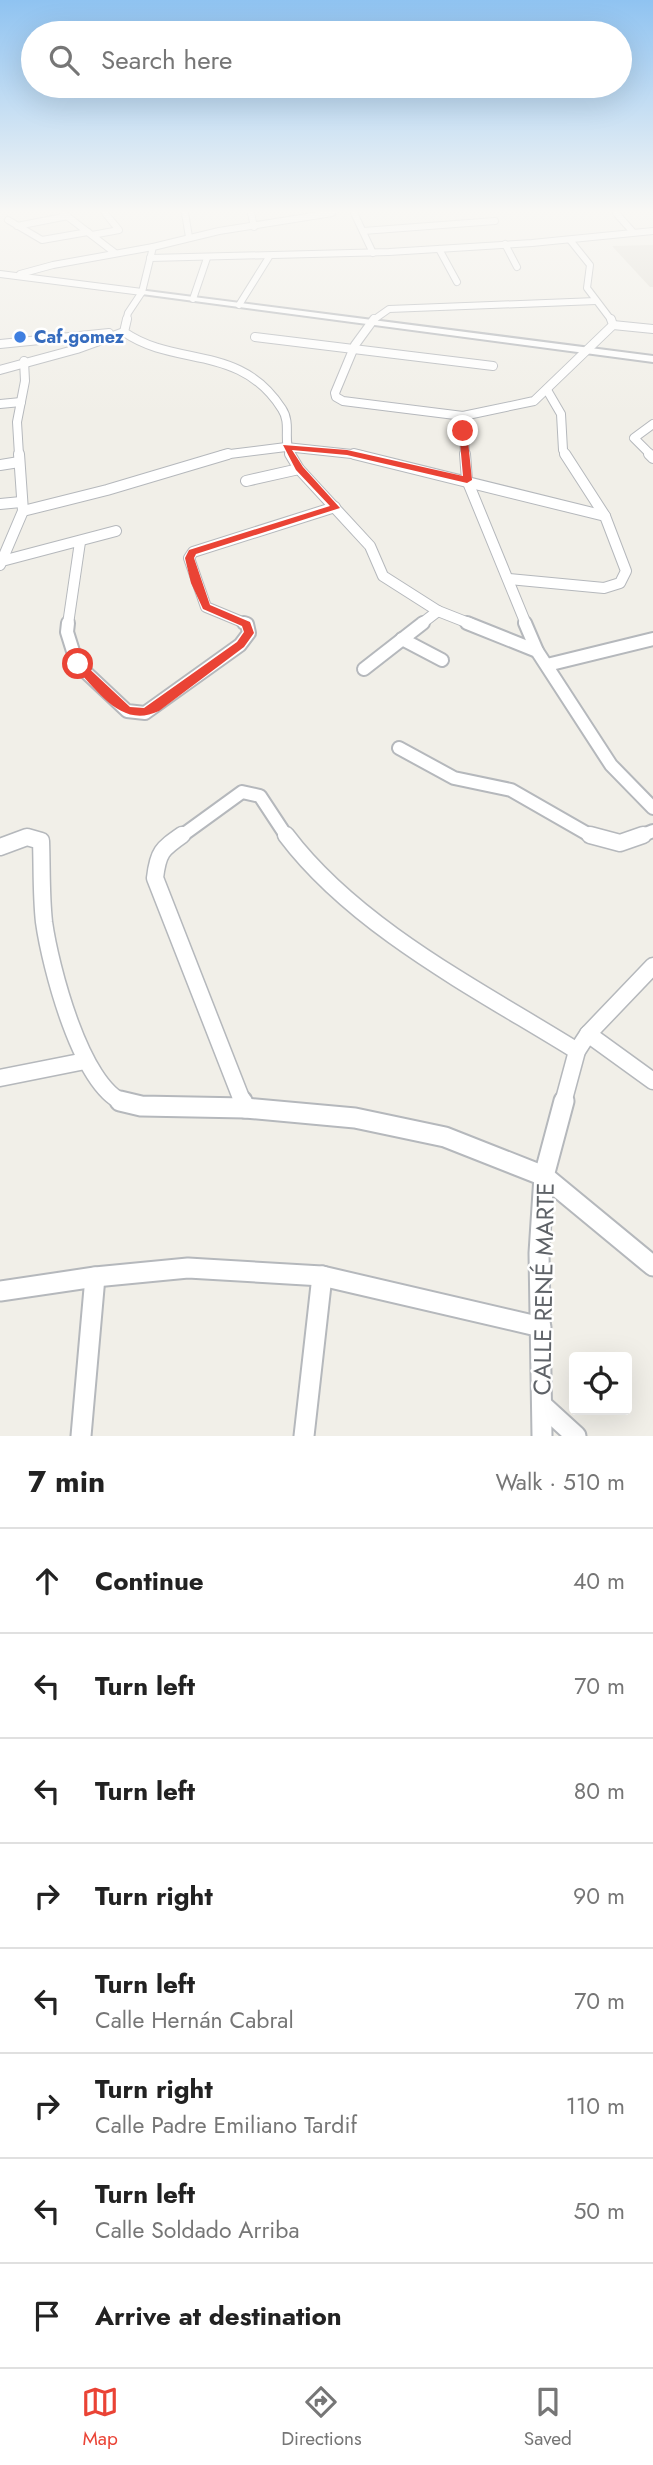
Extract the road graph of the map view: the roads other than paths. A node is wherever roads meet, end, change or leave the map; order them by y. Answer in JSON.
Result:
{"nodes":[{"id":1,"x":45,"y":280,"type":"edge"},
{"id":2,"x":145,"y":280,"type":"edge"},
{"id":3,"x":199,"y":280,"type":"edge"},
{"id":4,"x":255,"y":280,"type":"edge"},
{"id":5,"x":588,"y":280,"type":"edge"},
{"id":6,"x":142,"y":292,"type":"junction"},
{"id":7,"x":193,"y":299,"type":"junction"},
{"id":8,"x":596,"y":301,"type":"junction"},
{"id":9,"x":239,"y":305,"type":"junction"},
{"id":10,"x":371,"y":321,"type":"junction"},
{"id":11,"x":613,"y":325,"type":"junction"},
{"id":12,"x":653,"y":329,"type":"edge"},
{"id":13,"x":124,"y":332,"type":"junction"},
{"id":14,"x":255,"y":337,"type":"dead end"},
{"id":15,"x":0,"y":344,"type":"edge"},
{"id":16,"x":353,"y":348,"type":"junction"},
{"id":17,"x":586,"y":350,"type":"junction"},
{"id":18,"x":653,"y":359,"type":"edge"},
{"id":19,"x":24,"y":362,"type":"junction"},
{"id":20,"x":493,"y":366,"type":"dead end"},
{"id":21,"x":0,"y":370,"type":"edge"},
{"id":22,"x":547,"y":390,"type":"junction"},
{"id":23,"x":21,"y":402,"type":"junction"},
{"id":24,"x":0,"y":404,"type":"edge"},
{"id":25,"x":463,"y":415,"type":"junction"},
{"id":26,"x":653,"y":424,"type":"edge"},
{"id":27,"x":286,"y":447,"type":"junction"},
{"id":28,"x":653,"y":458,"type":"edge"},
{"id":29,"x":19,"y":462,"type":"junction"},
{"id":30,"x":0,"y":465,"type":"edge"},
{"id":31,"x":299,"y":469,"type":"junction"},
{"id":32,"x":467,"y":480,"type":"junction"},
{"id":33,"x":246,"y":481,"type":"dead end"},
{"id":34,"x":0,"y":504,"type":"edge"},
{"id":35,"x":22,"y":507,"type":"junction"},
{"id":36,"x":335,"y":508,"type":"junction"},
{"id":37,"x":605,"y":516,"type":"junction"},
{"id":38,"x":116,"y":531,"type":"dead end"},
{"id":39,"x":80,"y":542,"type":"junction"},
{"id":40,"x":1,"y":563,"type":"edge"},
{"id":41,"x":509,"y":579,"type":"junction"},
{"id":42,"x":438,"y":611,"type":"junction"},
{"id":43,"x":402,"y":639,"type":"junction"},
{"id":44,"x":653,"y":639,"type":"edge"},
{"id":45,"x":537,"y":651,"type":"junction"},
{"id":46,"x":442,"y":660,"type":"dead end"},
{"id":47,"x":547,"y":665,"type":"junction"},
{"id":48,"x":365,"y":668,"type":"dead end"},
{"id":49,"x":399,"y":748,"type":"dead end"},
{"id":50,"x":247,"y":791,"type":"joint"},
{"id":51,"x":653,"y":808,"type":"edge"},
{"id":52,"x":653,"y":831,"type":"edge"},
{"id":53,"x":0,"y":847,"type":"edge"},
{"id":54,"x":653,"y":966,"type":"edge"},
{"id":55,"x":588,"y":1034,"type":"junction"},
{"id":56,"x":577,"y":1051,"type":"junction"},
{"id":57,"x":85,"y":1061,"type":"junction"},
{"id":58,"x":0,"y":1078,"type":"edge"},
{"id":59,"x":653,"y":1081,"type":"edge"},
{"id":60,"x":245,"y":1108,"type":"junction"},
{"id":61,"x":544,"y":1176,"type":"junction"},
{"id":62,"x":653,"y":1266,"type":"edge"},
{"id":63,"x":322,"y":1276,"type":"junction"},
{"id":64,"x":95,"y":1277,"type":"junction"},
{"id":65,"x":0,"y":1291,"type":"edge"},
{"id":66,"x":541,"y":1327,"type":"junction"},
{"id":67,"x":542,"y":1405,"type":"junction"},
{"id":68,"x":81,"y":1436,"type":"edge"},
{"id":69,"x":304,"y":1436,"type":"edge"},
{"id":70,"x":542,"y":1436,"type":"edge"},
{"id":71,"x":576,"y":1436,"type":"edge"}],
"edges":[{"from":1,"to":6,"type":"street"},
{"from":2,"to":6,"type":"street"},
{"from":3,"to":7,"type":"street"},
{"from":4,"to":9,"type":"street"},
{"from":5,"to":8,"type":"street"},
{"from":6,"to":7,"type":"street"},
{"from":6,"to":13,"type":"street"},
{"from":7,"to":9,"type":"street"},
{"from":8,"to":10,"type":"street"},
{"from":8,"to":11,"type":"street"},
{"from":9,"to":10,"type":"street"},
{"from":10,"to":16,"type":"street"},
{"from":10,"to":17,"type":"street"},
{"from":11,"to":12,"type":"street"},
{"from":11,"to":17,"type":"street"},
{"from":13,"to":15,"type":"street"},
{"from":13,"to":19,"type":"street"},
{"from":13,"to":27,"type":"street"},
{"from":14,"to":16,"type":"street"},
{"from":16,"to":20,"type":"street"},
{"from":16,"to":25,"type":"street"},
{"from":17,"to":18,"type":"street"},
{"from":17,"to":22,"type":"street"},
{"from":19,"to":21,"type":"street"},
{"from":19,"to":23,"type":"street"},
{"from":22,"to":25,"type":"street"},
{"from":22,"to":37,"type":"street"},
{"from":23,"to":24,"type":"street"},
{"from":23,"to":29,"type":"street"},
{"from":25,"to":32,"type":"street"},
{"from":26,"to":28,"type":"street"},
{"from":27,"to":31,"type":"street"},
{"from":27,"to":32,"type":"street"},
{"from":27,"to":35,"type":"street"},
{"from":29,"to":30,"type":"street"},
{"from":29,"to":35,"type":"street"},
{"from":31,"to":33,"type":"street"},
{"from":31,"to":36,"type":"street"},
{"from":32,"to":37,"type":"street"},
{"from":32,"to":41,"type":"street"},
{"from":34,"to":35,"type":"street"},
{"from":35,"to":40,"type":"street"},
{"from":36,"to":39,"type":"street"},
{"from":36,"to":42,"type":"street"},
{"from":37,"to":41,"type":"street"},
{"from":38,"to":39,"type":"street"},
{"from":39,"to":40,"type":"street"},
{"from":41,"to":45,"type":"street"},
{"from":42,"to":43,"type":"street"},
{"from":42,"to":45,"type":"street"},
{"from":43,"to":46,"type":"street"},
{"from":43,"to":48,"type":"street"},
{"from":44,"to":47,"type":"street"},
{"from":45,"to":47,"type":"street"},
{"from":47,"to":51,"type":"street"},
{"from":49,"to":52,"type":"street"},
{"from":50,"to":56,"type":"street"},
{"from":50,"to":60,"type":"street"},
{"from":53,"to":57,"type":"street"},
{"from":54,"to":55,"type":"street","name":"CALLE RENÉ MARTE"},
{"from":55,"to":56,"type":"street","name":"CALLE RENÉ MARTE"},
{"from":55,"to":59,"type":"street"},
{"from":56,"to":61,"type":"street","name":"CALLE RENÉ MARTE"},
{"from":57,"to":58,"type":"street"},
{"from":57,"to":60,"type":"street"},
{"from":60,"to":61,"type":"street"},
{"from":61,"to":62,"type":"street"},
{"from":61,"to":66,"type":"street","name":"CALLE RENÉ MARTE"},
{"from":63,"to":64,"type":"street"},
{"from":63,"to":66,"type":"street"},
{"from":63,"to":69,"type":"street"},
{"from":64,"to":65,"type":"street"},
{"from":64,"to":68,"type":"street"},
{"from":66,"to":67,"type":"street","name":"CALLE RENÉ MARTE"},
{"from":67,"to":70,"type":"street","name":"CALLE RENÉ MARTE"},
{"from":67,"to":71,"type":"street"}]}
